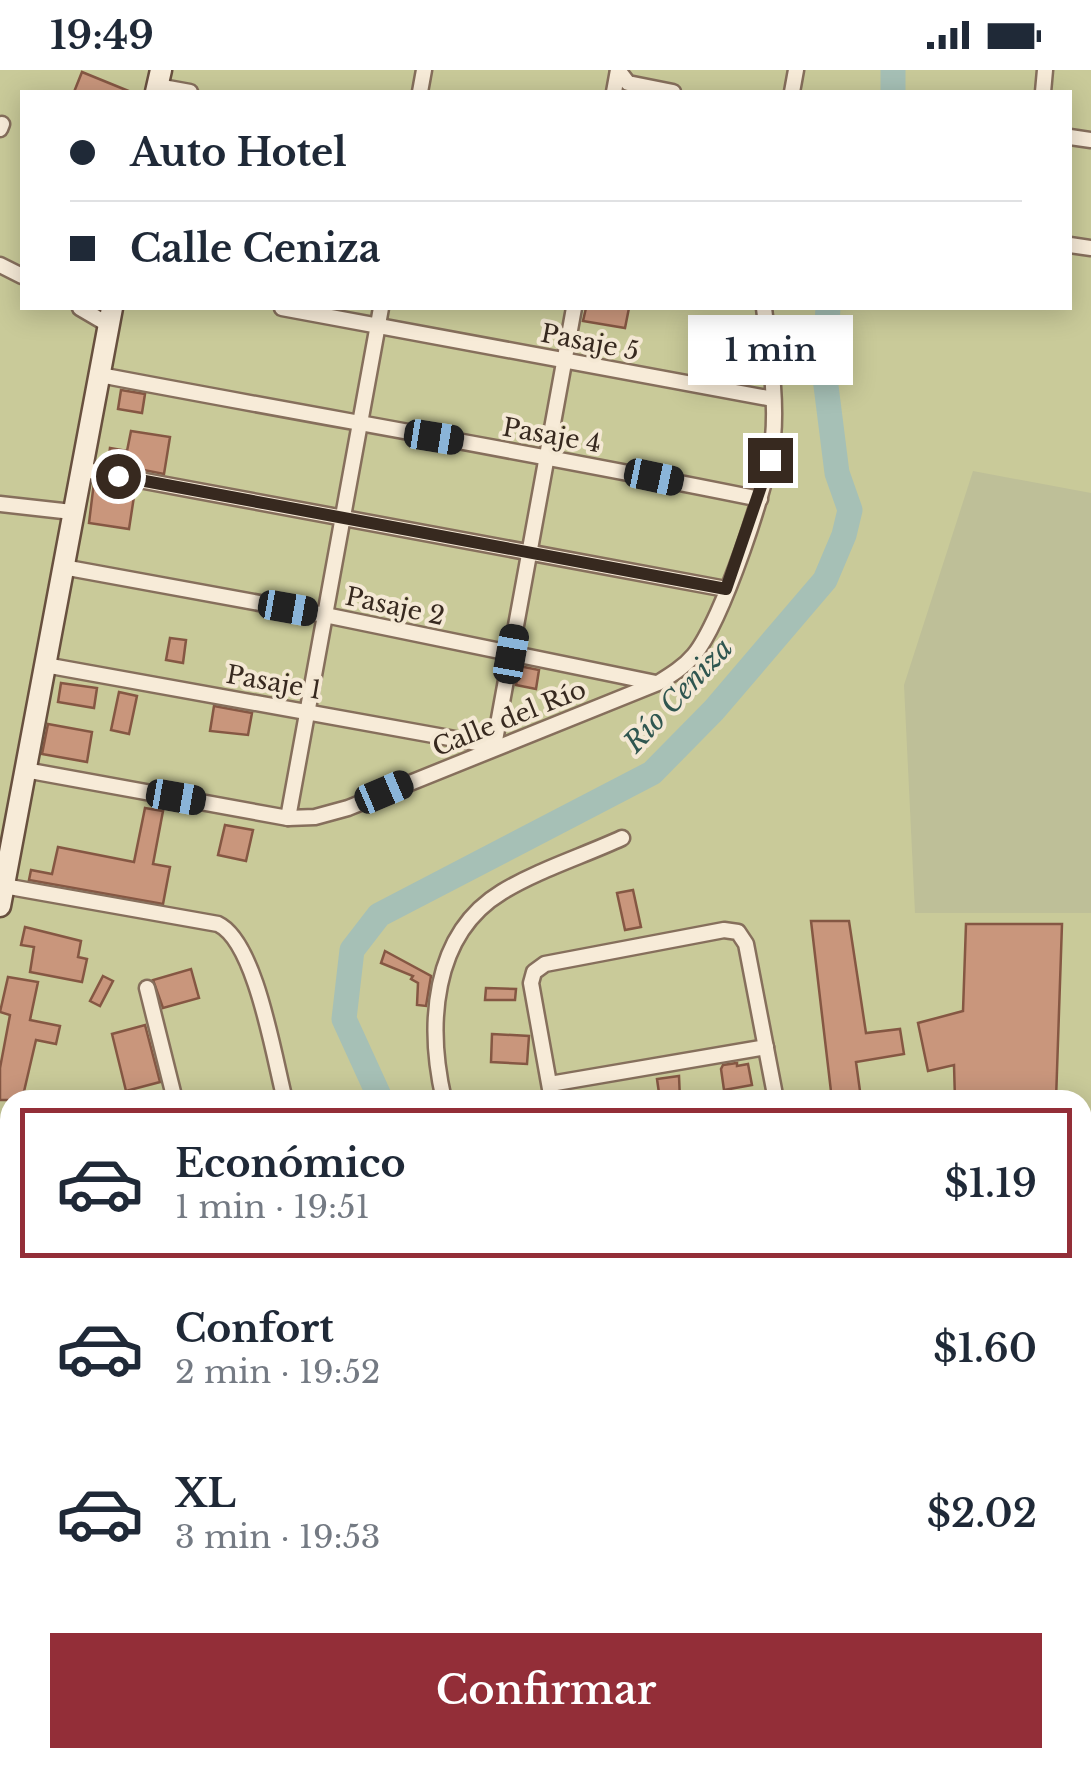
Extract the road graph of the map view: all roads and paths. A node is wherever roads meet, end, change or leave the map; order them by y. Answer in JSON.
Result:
{"nodes":[{"id":1,"x":618,"y":70,"type":"edge"},
{"id":2,"x":158,"y":83,"type":"edge"},
{"id":3,"x":183,"y":90,"type":"edge"},
{"id":4,"x":663,"y":90,"type":"edge"},
{"id":5,"x":293,"y":310,"type":"edge"},
{"id":6,"x":380,"y":310,"type":"edge"},
{"id":7,"x":574,"y":310,"type":"edge"},
{"id":8,"x":764,"y":310,"type":"edge"},
{"id":9,"x":110,"y":316,"type":"edge"},
{"id":10,"x":377,"y":326,"type":"junction"},
{"id":11,"x":565,"y":360,"type":"junction"},
{"id":12,"x":100,"y":375,"type":"junction"},
{"id":13,"x":773,"y":400,"type":"junction"},
{"id":14,"x":359,"y":425,"type":"junction"},
{"id":15,"x":547,"y":456,"type":"junction"},
{"id":16,"x":80,"y":469,"type":"junction"},
{"id":17,"x":760,"y":499,"type":"junction"},
{"id":18,"x":0,"y":504,"type":"edge"},
{"id":19,"x":72,"y":512,"type":"junction"},
{"id":20,"x":342,"y":518,"type":"junction"},
{"id":21,"x":530,"y":551,"type":"junction"},
{"id":22,"x":63,"y":567,"type":"junction"},
{"id":23,"x":726,"y":589,"type":"junction"},
{"id":24,"x":325,"y":614,"type":"junction"},
{"id":25,"x":511,"y":654,"type":"junction"},
{"id":26,"x":45,"y":665,"type":"junction"},
{"id":27,"x":658,"y":683,"type":"junction"},
{"id":28,"x":308,"y":711,"type":"junction"},
{"id":29,"x":494,"y":746,"type":"junction"},
{"id":30,"x":25,"y":770,"type":"junction"},
{"id":31,"x":288,"y":818,"type":"junction"},
{"id":32,"x":622,"y":838,"type":"dead end"},
{"id":33,"x":2,"y":883,"type":"edge"},
{"id":34,"x":148,"y":988,"type":"dead end"},
{"id":35,"x":766,"y":1047,"type":"junction"},
{"id":36,"x":550,"y":1084,"type":"junction"},
{"id":37,"x":173,"y":1090,"type":"edge"},
{"id":38,"x":282,"y":1090,"type":"edge"},
{"id":39,"x":443,"y":1090,"type":"edge"},
{"id":40,"x":551,"y":1090,"type":"edge"},
{"id":41,"x":774,"y":1090,"type":"edge"}],
"edges":[{"from":1,"to":4,"type":"street"},
{"from":2,"to":3,"type":"street"},
{"from":5,"to":10,"type":"street","name":"Pasaje 5"},
{"from":6,"to":10,"type":"street"},
{"from":7,"to":11,"type":"street"},
{"from":8,"to":13,"type":"street","name":"Calle del Río"},
{"from":9,"to":12,"type":"main road"},
{"from":10,"to":11,"type":"street","name":"Pasaje 5"},
{"from":10,"to":14,"type":"street"},
{"from":11,"to":13,"type":"street","name":"Pasaje 5"},
{"from":11,"to":15,"type":"street"},
{"from":12,"to":14,"type":"street","name":"Pasaje 4"},
{"from":12,"to":16,"type":"main road"},
{"from":13,"to":17,"type":"street","name":"Calle del Río"},
{"from":14,"to":15,"type":"street","name":"Pasaje 4"},
{"from":14,"to":20,"type":"street"},
{"from":15,"to":17,"type":"street","name":"Pasaje 4"},
{"from":15,"to":21,"type":"street"},
{"from":16,"to":19,"type":"main road"},
{"from":16,"to":20,"type":"street"},
{"from":17,"to":23,"type":"street","name":"Calle del Río"},
{"from":18,"to":19,"type":"street"},
{"from":19,"to":22,"type":"main road"},
{"from":20,"to":21,"type":"street"},
{"from":20,"to":24,"type":"street"},
{"from":21,"to":23,"type":"street"},
{"from":21,"to":25,"type":"street"},
{"from":22,"to":24,"type":"street","name":"Pasaje 2"},
{"from":22,"to":26,"type":"main road"},
{"from":23,"to":27,"type":"street","name":"Calle del Río"},
{"from":24,"to":25,"type":"street","name":"Pasaje 2"},
{"from":24,"to":28,"type":"street"},
{"from":25,"to":27,"type":"street","name":"Pasaje 2"},
{"from":25,"to":29,"type":"street"},
{"from":26,"to":28,"type":"street","name":"Pasaje 1"},
{"from":26,"to":30,"type":"main road"},
{"from":27,"to":29,"type":"street","name":"Calle del Río"},
{"from":28,"to":29,"type":"street","name":"Pasaje 1"},
{"from":28,"to":31,"type":"street"},
{"from":29,"to":31,"type":"street","name":"Calle del Río"},
{"from":30,"to":31,"type":"street","name":"Calle del Río"},
{"from":30,"to":33,"type":"main road"},
{"from":32,"to":39,"type":"street"},
{"from":33,"to":38,"type":"street"},
{"from":34,"to":37,"type":"street"},
{"from":35,"to":36,"type":"street"},
{"from":35,"to":36,"type":"street"},
{"from":35,"to":41,"type":"street"},
{"from":36,"to":40,"type":"street"}]}
